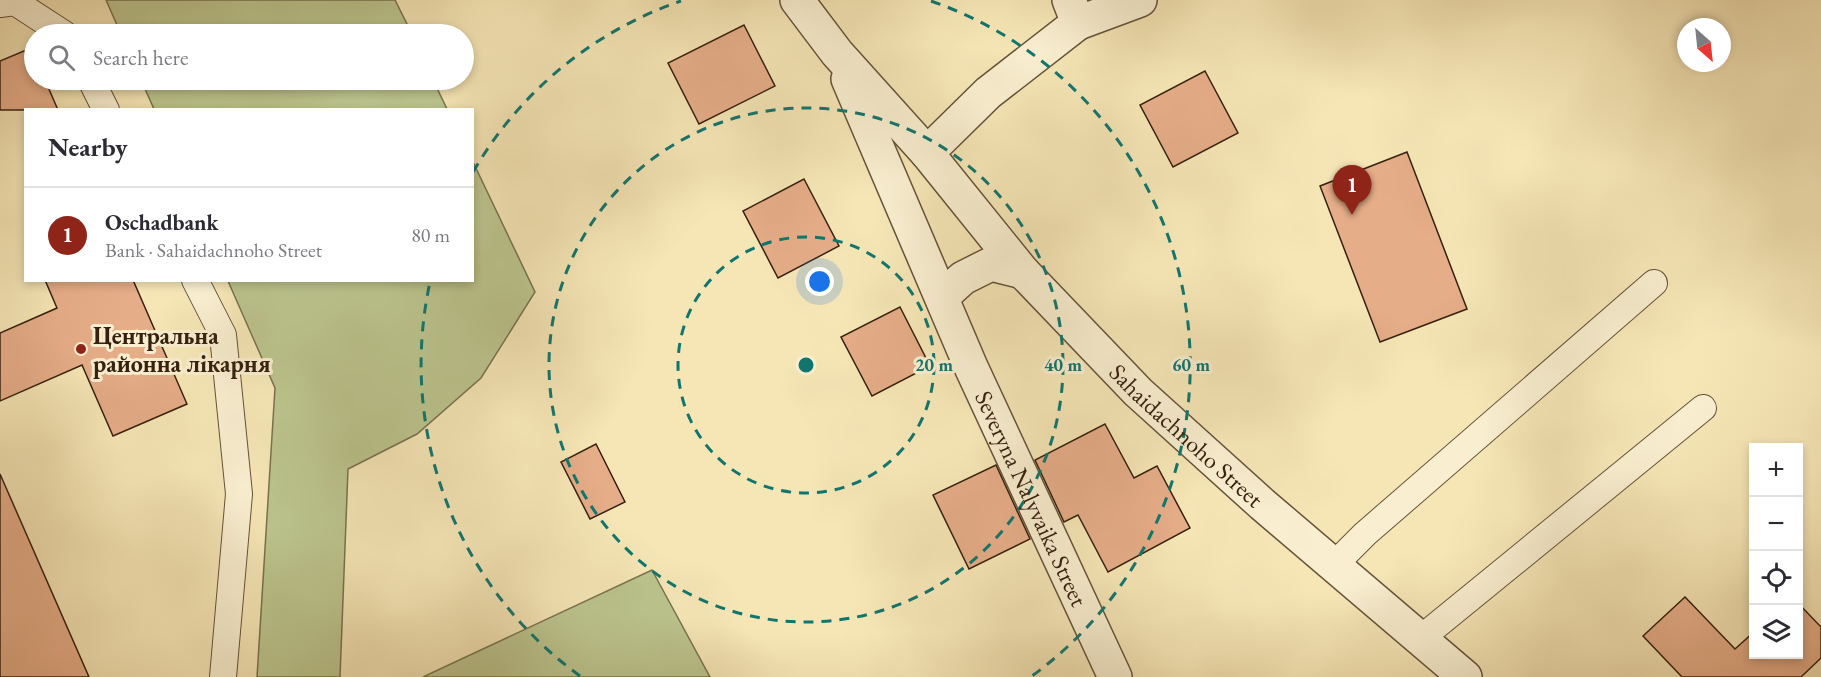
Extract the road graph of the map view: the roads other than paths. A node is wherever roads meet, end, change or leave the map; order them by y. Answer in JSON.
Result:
{"nodes":[{"id":1,"x":797,"y":0,"type":"edge"},
{"id":2,"x":1140,"y":0,"type":"edge"},
{"id":3,"x":0,"y":4,"type":"edge"},
{"id":4,"x":1073,"y":11,"type":"edge"},
{"id":5,"x":49,"y":24,"type":"edge"},
{"id":6,"x":837,"y":53,"type":"junction"},
{"id":7,"x":96,"y":90,"type":"edge"},
{"id":8,"x":105,"y":108,"type":"edge"},
{"id":9,"x":927,"y":153,"type":"junction"},
{"id":10,"x":1023,"y":272,"type":"junction"},
{"id":11,"x":196,"y":282,"type":"edge"},
{"id":12,"x":1654,"y":283,"type":"dead end"},
{"id":13,"x":942,"y":297,"type":"junction"},
{"id":14,"x":1703,"y":408,"type":"dead end"},
{"id":15,"x":1334,"y":565,"type":"junction"},
{"id":16,"x":1420,"y":639,"type":"junction"},
{"id":17,"x":223,"y":677,"type":"edge"},
{"id":18,"x":1115,"y":677,"type":"edge"},
{"id":19,"x":1466,"y":677,"type":"edge"}],
"edges":[{"from":1,"to":6,"type":"street","name":"Sahaidachnoho Street"},
{"from":2,"to":4,"type":"street"},
{"from":3,"to":5,"type":"lane"},
{"from":4,"to":9,"type":"street"},
{"from":6,"to":9,"type":"street","name":"Sahaidachnoho Street"},
{"from":6,"to":13,"type":"street","name":"Severyna Nalyvaika Street"},
{"from":7,"to":8,"type":"lane"},
{"from":9,"to":10,"type":"street","name":"Sahaidachnoho Street"},
{"from":10,"to":13,"type":"street"},
{"from":10,"to":15,"type":"street","name":"Sahaidachnoho Street"},
{"from":11,"to":17,"type":"lane"},
{"from":12,"to":15,"type":"lane"},
{"from":13,"to":18,"type":"street","name":"Severyna Nalyvaika Street"},
{"from":14,"to":16,"type":"lane"},
{"from":15,"to":16,"type":"street","name":"Sahaidachnoho Street"},
{"from":16,"to":19,"type":"street","name":"Sahaidachnoho Street"}]}
